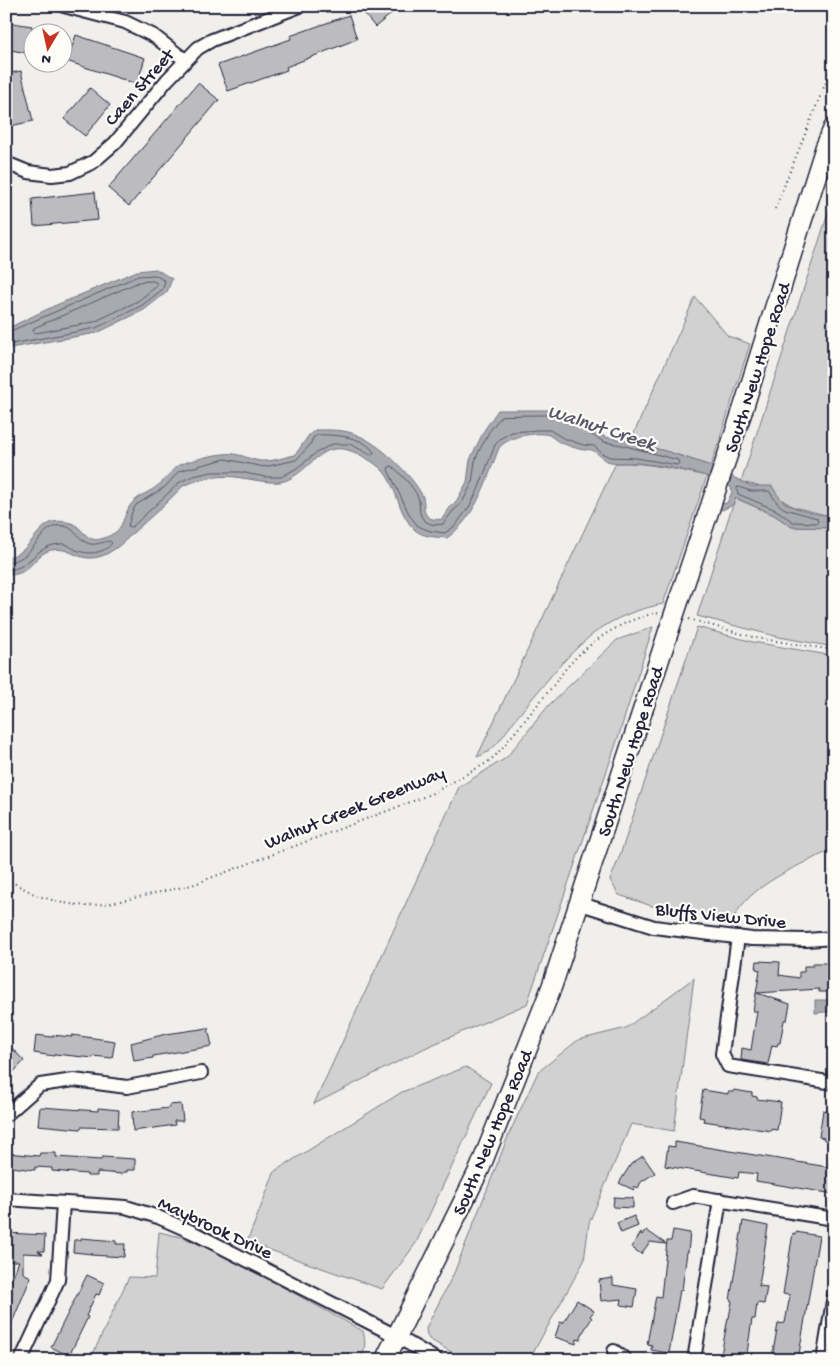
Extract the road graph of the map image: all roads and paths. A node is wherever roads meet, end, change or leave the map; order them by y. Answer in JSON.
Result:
{"nodes":[{"id":1,"x":64,"y":6,"type":"edge"},
{"id":2,"x":300,"y":6,"type":"edge"},
{"id":3,"x":185,"y":60,"type":"junction"},
{"id":4,"x":834,"y":62,"type":"edge"},
{"id":5,"x":834,"y":127,"type":"edge"},
{"id":6,"x":6,"y":163,"type":"edge"},
{"id":7,"x":776,"y":209,"type":"dead end"},
{"id":8,"x":661,"y":613,"type":"dead end"},
{"id":9,"x":682,"y":617,"type":"dead end"},
{"id":10,"x":834,"y":650,"type":"edge"},
{"id":11,"x":834,"y":869,"type":"edge"},
{"id":12,"x":830,"y":871,"type":"dead end"},
{"id":13,"x":6,"y":879,"type":"edge"},
{"id":14,"x":578,"y":903,"type":"junction"},
{"id":15,"x":738,"y":937,"type":"junction"},
{"id":16,"x":834,"y":938,"type":"edge"},
{"id":17,"x":201,"y":1073,"type":"dead end"},
{"id":18,"x":834,"y":1082,"type":"edge"},
{"id":19,"x":6,"y":1115,"type":"edge"},
{"id":20,"x":6,"y":1199,"type":"edge"},
{"id":21,"x":720,"y":1200,"type":"junction"},
{"id":22,"x":63,"y":1203,"type":"junction"},
{"id":23,"x":673,"y":1203,"type":"dead end"},
{"id":24,"x":834,"y":1219,"type":"edge"},
{"id":25,"x":834,"y":1295,"type":"edge"},
{"id":26,"x":396,"y":1336,"type":"junction"},
{"id":27,"x":614,"y":1351,"type":"dead end"},
{"id":28,"x":21,"y":1360,"type":"edge"},
{"id":29,"x":385,"y":1360,"type":"edge"},
{"id":30,"x":437,"y":1360,"type":"edge"},
{"id":31,"x":626,"y":1360,"type":"edge"},
{"id":32,"x":694,"y":1360,"type":"edge"},
{"id":33,"x":823,"y":1360,"type":"edge"}],
"edges":[{"from":1,"to":3,"type":"street"},
{"from":2,"to":3,"type":"street","name":"Caen Street"},
{"from":3,"to":6,"type":"street","name":"Caen Street"},
{"from":4,"to":7,"type":"path"},
{"from":5,"to":14,"type":"main road","name":"South New Hope Road","bridge":true},
{"from":8,"to":13,"type":"path","name":"Walnut Creek Greenway"},
{"from":9,"to":10,"type":"path"},
{"from":11,"to":12,"type":"path"},
{"from":14,"to":15,"type":"street","name":"Bluffs View Drive"},
{"from":14,"to":26,"type":"main road","name":"South New Hope Road"},
{"from":15,"to":16,"type":"street","name":"Bluffs View Drive"},
{"from":15,"to":18,"type":"street"},
{"from":17,"to":19,"type":"street"},
{"from":20,"to":22,"type":"street","name":"Maybrook Drive"},
{"from":21,"to":23,"type":"street"},
{"from":21,"to":24,"type":"street"},
{"from":21,"to":32,"type":"street"},
{"from":22,"to":26,"type":"street","name":"Maybrook Drive"},
{"from":22,"to":28,"type":"street"},
{"from":25,"to":33,"type":"street"},
{"from":26,"to":29,"type":"main road","name":"South New Hope Road"},
{"from":26,"to":30,"type":"street","name":"Maybrook Drive"},
{"from":27,"to":31,"type":"street"}]}
